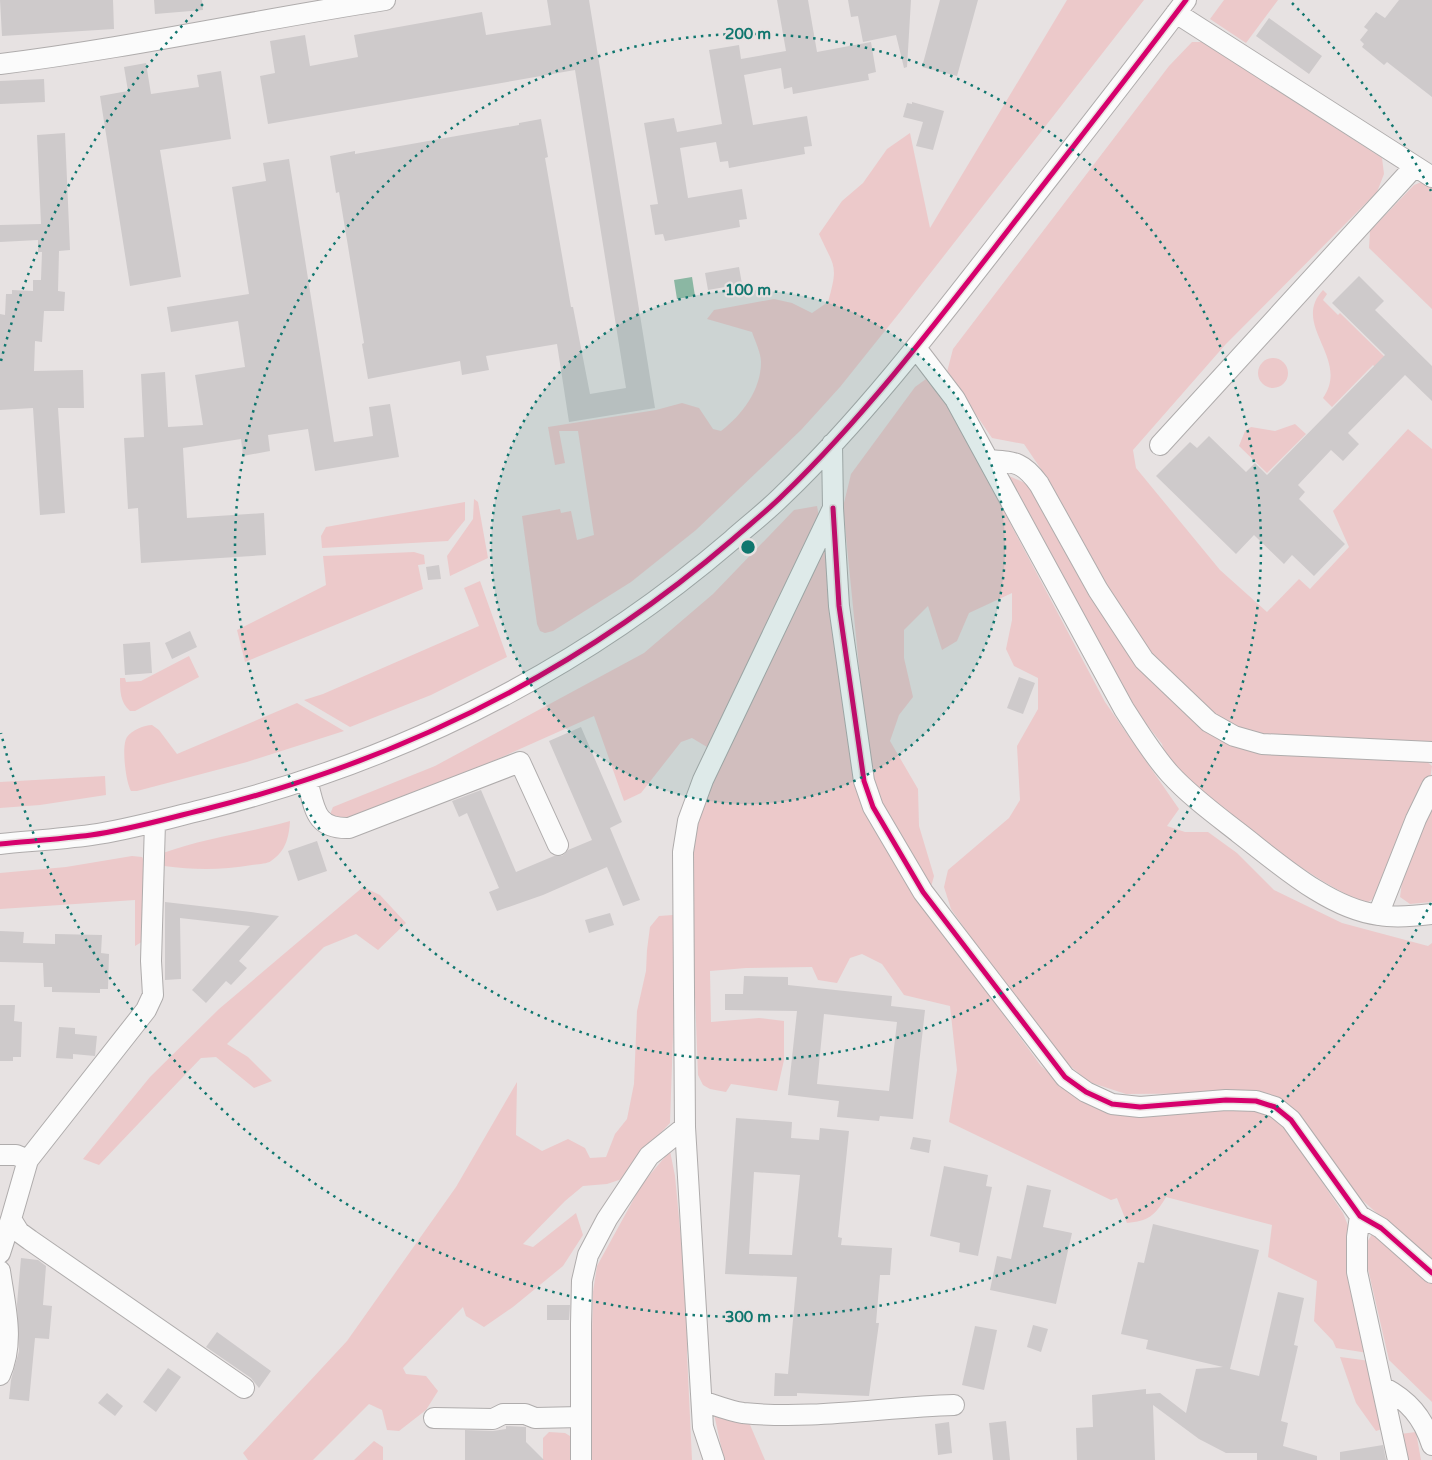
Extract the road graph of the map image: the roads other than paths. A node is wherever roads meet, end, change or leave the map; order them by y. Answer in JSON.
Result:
{"nodes":[{"id":1,"x":385,"y":0,"type":"edge"},
{"id":2,"x":1181,"y":6,"type":"edge"},
{"id":3,"x":0,"y":64,"type":"edge"},
{"id":4,"x":1415,"y":166,"type":"junction"},
{"id":5,"x":1432,"y":177,"type":"edge"},
{"id":6,"x":916,"y":348,"type":"junction"},
{"id":7,"x":832,"y":444,"type":"junction"},
{"id":8,"x":1160,"y":446,"type":"dead end"},
{"id":9,"x":990,"y":460,"type":"junction"},
{"id":10,"x":833,"y":508,"type":"junction"},
{"id":11,"x":1432,"y":752,"type":"edge"},
{"id":12,"x":306,"y":780,"type":"junction"},
{"id":13,"x":1432,"y":786,"type":"edge"},
{"id":14,"x":155,"y":822,"type":"junction"},
{"id":15,"x":0,"y":844,"type":"edge"},
{"id":16,"x":558,"y":845,"type":"dead end"},
{"id":17,"x":1432,"y":914,"type":"edge"},
{"id":18,"x":1378,"y":916,"type":"junction"},
{"id":19,"x":685,"y":1127,"type":"junction"},
{"id":20,"x":0,"y":1155,"type":"edge"},
{"id":21,"x":28,"y":1160,"type":"junction"},
{"id":22,"x":1360,"y":1216,"type":"junction"},
{"id":23,"x":11,"y":1218,"type":"junction"},
{"id":24,"x":0,"y":1253,"type":"edge"},
{"id":25,"x":0,"y":1271,"type":"edge"},
{"id":26,"x":1432,"y":1273,"type":"edge"},
{"id":27,"x":0,"y":1375,"type":"edge"},
{"id":28,"x":1382,"y":1387,"type":"junction"},
{"id":29,"x":244,"y":1388,"type":"dead end"},
{"id":30,"x":702,"y":1401,"type":"junction"},
{"id":31,"x":954,"y":1405,"type":"dead end"},
{"id":32,"x":581,"y":1417,"type":"junction"},
{"id":33,"x":434,"y":1418,"type":"dead end"},
{"id":34,"x":1432,"y":1445,"type":"edge"},
{"id":35,"x":581,"y":1460,"type":"edge"},
{"id":36,"x":714,"y":1460,"type":"edge"},
{"id":37,"x":1398,"y":1460,"type":"edge"}],
"edges":[{"from":1,"to":3,"type":"street"},
{"from":2,"to":4,"type":"street"},
{"from":2,"to":6,"type":"street"},
{"from":4,"to":5,"type":"street"},
{"from":4,"to":8,"type":"street"},
{"from":6,"to":7,"type":"street"},
{"from":6,"to":9,"type":"street"},
{"from":7,"to":10,"type":"street"},
{"from":7,"to":12,"type":"street"},
{"from":9,"to":11,"type":"street"},
{"from":9,"to":18,"type":"street"},
{"from":10,"to":19,"type":"street"},
{"from":10,"to":22,"type":"street"},
{"from":12,"to":14,"type":"street"},
{"from":12,"to":16,"type":"street"},
{"from":13,"to":18,"type":"street"},
{"from":14,"to":15,"type":"street"},
{"from":14,"to":21,"type":"street"},
{"from":17,"to":18,"type":"street"},
{"from":19,"to":30,"type":"street"},
{"from":19,"to":32,"type":"street"},
{"from":20,"to":21,"type":"street"},
{"from":21,"to":23,"type":"street"},
{"from":22,"to":26,"type":"street"},
{"from":22,"to":28,"type":"street"},
{"from":23,"to":24,"type":"street"},
{"from":23,"to":29,"type":"street"},
{"from":25,"to":27,"type":"street"},
{"from":28,"to":34,"type":"street"},
{"from":28,"to":37,"type":"street"},
{"from":30,"to":31,"type":"street"},
{"from":30,"to":36,"type":"street"},
{"from":32,"to":33,"type":"street"},
{"from":32,"to":35,"type":"street"}]}
